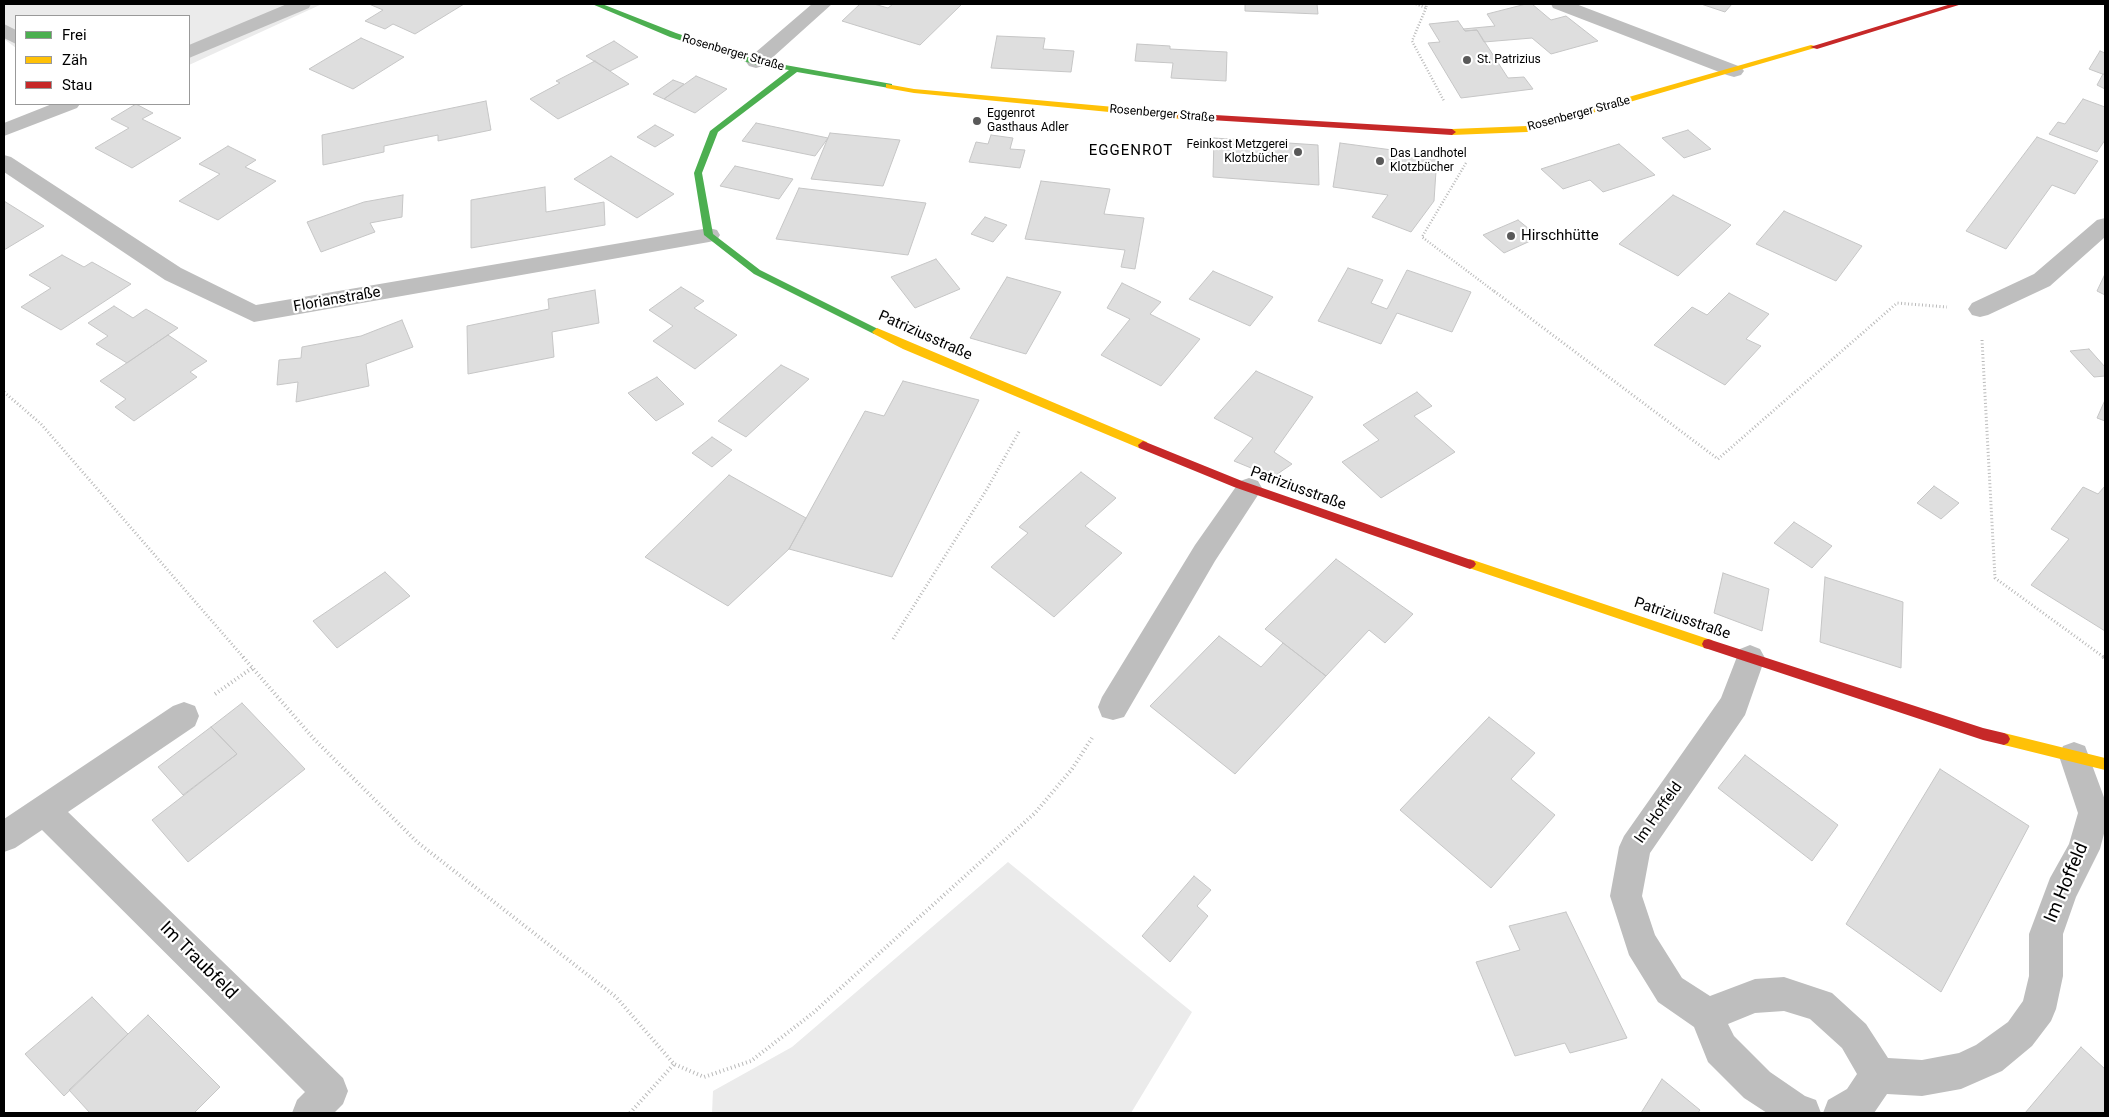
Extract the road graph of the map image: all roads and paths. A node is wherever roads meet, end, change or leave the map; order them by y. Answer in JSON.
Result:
{"nodes":[{"id":1,"x":302,"y":4,"type":"edge"},
{"id":2,"x":596,"y":4,"type":"edge"},
{"id":3,"x":823,"y":4,"type":"edge"},
{"id":4,"x":1416,"y":4,"type":"edge"},
{"id":5,"x":1428,"y":4,"type":"edge"},
{"id":6,"x":1560,"y":4,"type":"edge"},
{"id":7,"x":1958,"y":4,"type":"edge"},
{"id":8,"x":1426,"y":8,"type":"junction"},
{"id":9,"x":4,"y":30,"type":"edge"},
{"id":10,"x":15,"y":37,"type":"edge"},
{"id":11,"x":190,"y":52,"type":"edge"},
{"id":12,"x":756,"y":62,"type":"junction"},
{"id":13,"x":794,"y":70,"type":"junction"},
{"id":14,"x":1734,"y":71,"type":"junction"},
{"id":15,"x":67,"y":105,"type":"edge"},
{"id":16,"x":4,"y":130,"type":"edge"},
{"id":17,"x":1488,"y":132,"type":"junction"},
{"id":18,"x":1461,"y":133,"type":"junction"},
{"id":19,"x":4,"y":162,"type":"edge"},
{"id":20,"x":2105,"y":225,"type":"edge"},
{"id":21,"x":709,"y":235,"type":"junction"},
{"id":22,"x":1980,"y":309,"type":"junction"},
{"id":23,"x":4,"y":392,"type":"edge"},
{"id":24,"x":1037,"y":401,"type":"junction"},
{"id":25,"x":1250,"y":488,"type":"junction"},
{"id":26,"x":893,"y":639,"type":"dead end"},
{"id":27,"x":1750,"y":658,"type":"junction"},
{"id":28,"x":2105,"y":658,"type":"edge"},
{"id":29,"x":252,"y":668,"type":"junction"},
{"id":30,"x":1113,"y":706,"type":"joint"},
{"id":31,"x":184,"y":716,"type":"joint"},
{"id":32,"x":2090,"y":760,"type":"edge"},
{"id":33,"x":44,"y":810,"type":"junction"},
{"id":34,"x":4,"y":837,"type":"edge"},
{"id":35,"x":1707,"y":1015,"type":"junction"},
{"id":36,"x":674,"y":1064,"type":"junction"},
{"id":37,"x":1878,"y":1074,"type":"junction"},
{"id":38,"x":310,"y":1113,"type":"edge"},
{"id":39,"x":630,"y":1113,"type":"edge"},
{"id":40,"x":1804,"y":1113,"type":"edge"},
{"id":41,"x":1841,"y":1113,"type":"edge"}],
"edges":[{"from":1,"to":11,"type":"street"},
{"from":2,"to":12,"type":"main road","name":"Rosenberger Straße"},
{"from":3,"to":12,"type":"street"},
{"from":4,"to":8,"type":"path"},
{"from":5,"to":8,"type":"path"},
{"from":6,"to":14,"type":"street"},
{"from":7,"to":14,"type":"main road","name":"Rosenberger Straße"},
{"from":8,"to":18,"type":"path"},
{"from":9,"to":10,"type":"street"},
{"from":12,"to":13,"type":"main road","name":"Rosenberger Straße"},
{"from":13,"to":18,"type":"main road","name":"Rosenberger Straße"},
{"from":13,"to":21,"type":"main road"},
{"from":14,"to":17,"type":"main road","name":"Rosenberger Straße"},
{"from":15,"to":16,"type":"street"},
{"from":17,"to":18,"type":"main road","name":"Rosenberger Straße"},
{"from":17,"to":22,"type":"path"},
{"from":19,"to":21,"type":"street","name":"Florianstraße"},
{"from":20,"to":22,"type":"street"},
{"from":21,"to":24,"type":"main road","name":"Patriziusstraße"},
{"from":22,"to":28,"type":"path"},
{"from":23,"to":29,"type":"path"},
{"from":24,"to":25,"type":"main road","name":"Patriziusstraße"},
{"from":24,"to":26,"type":"path"},
{"from":25,"to":27,"type":"main road","name":"Patriziusstraße"},
{"from":25,"to":30,"type":"street"},
{"from":27,"to":32,"type":"main road","name":"Patriziusstraße"},
{"from":27,"to":35,"type":"street","name":"Im Hoffeld"},
{"from":29,"to":31,"type":"path"},
{"from":29,"to":36,"type":"path"},
{"from":30,"to":36,"type":"path"},
{"from":31,"to":33,"type":"street"},
{"from":32,"to":37,"type":"street","name":"Im Hoffeld"},
{"from":33,"to":34,"type":"street"},
{"from":33,"to":38,"type":"street","name":"Im Traubfeld"},
{"from":35,"to":37,"type":"street"},
{"from":35,"to":40,"type":"street"},
{"from":36,"to":39,"type":"path"},
{"from":37,"to":41,"type":"street"}]}
